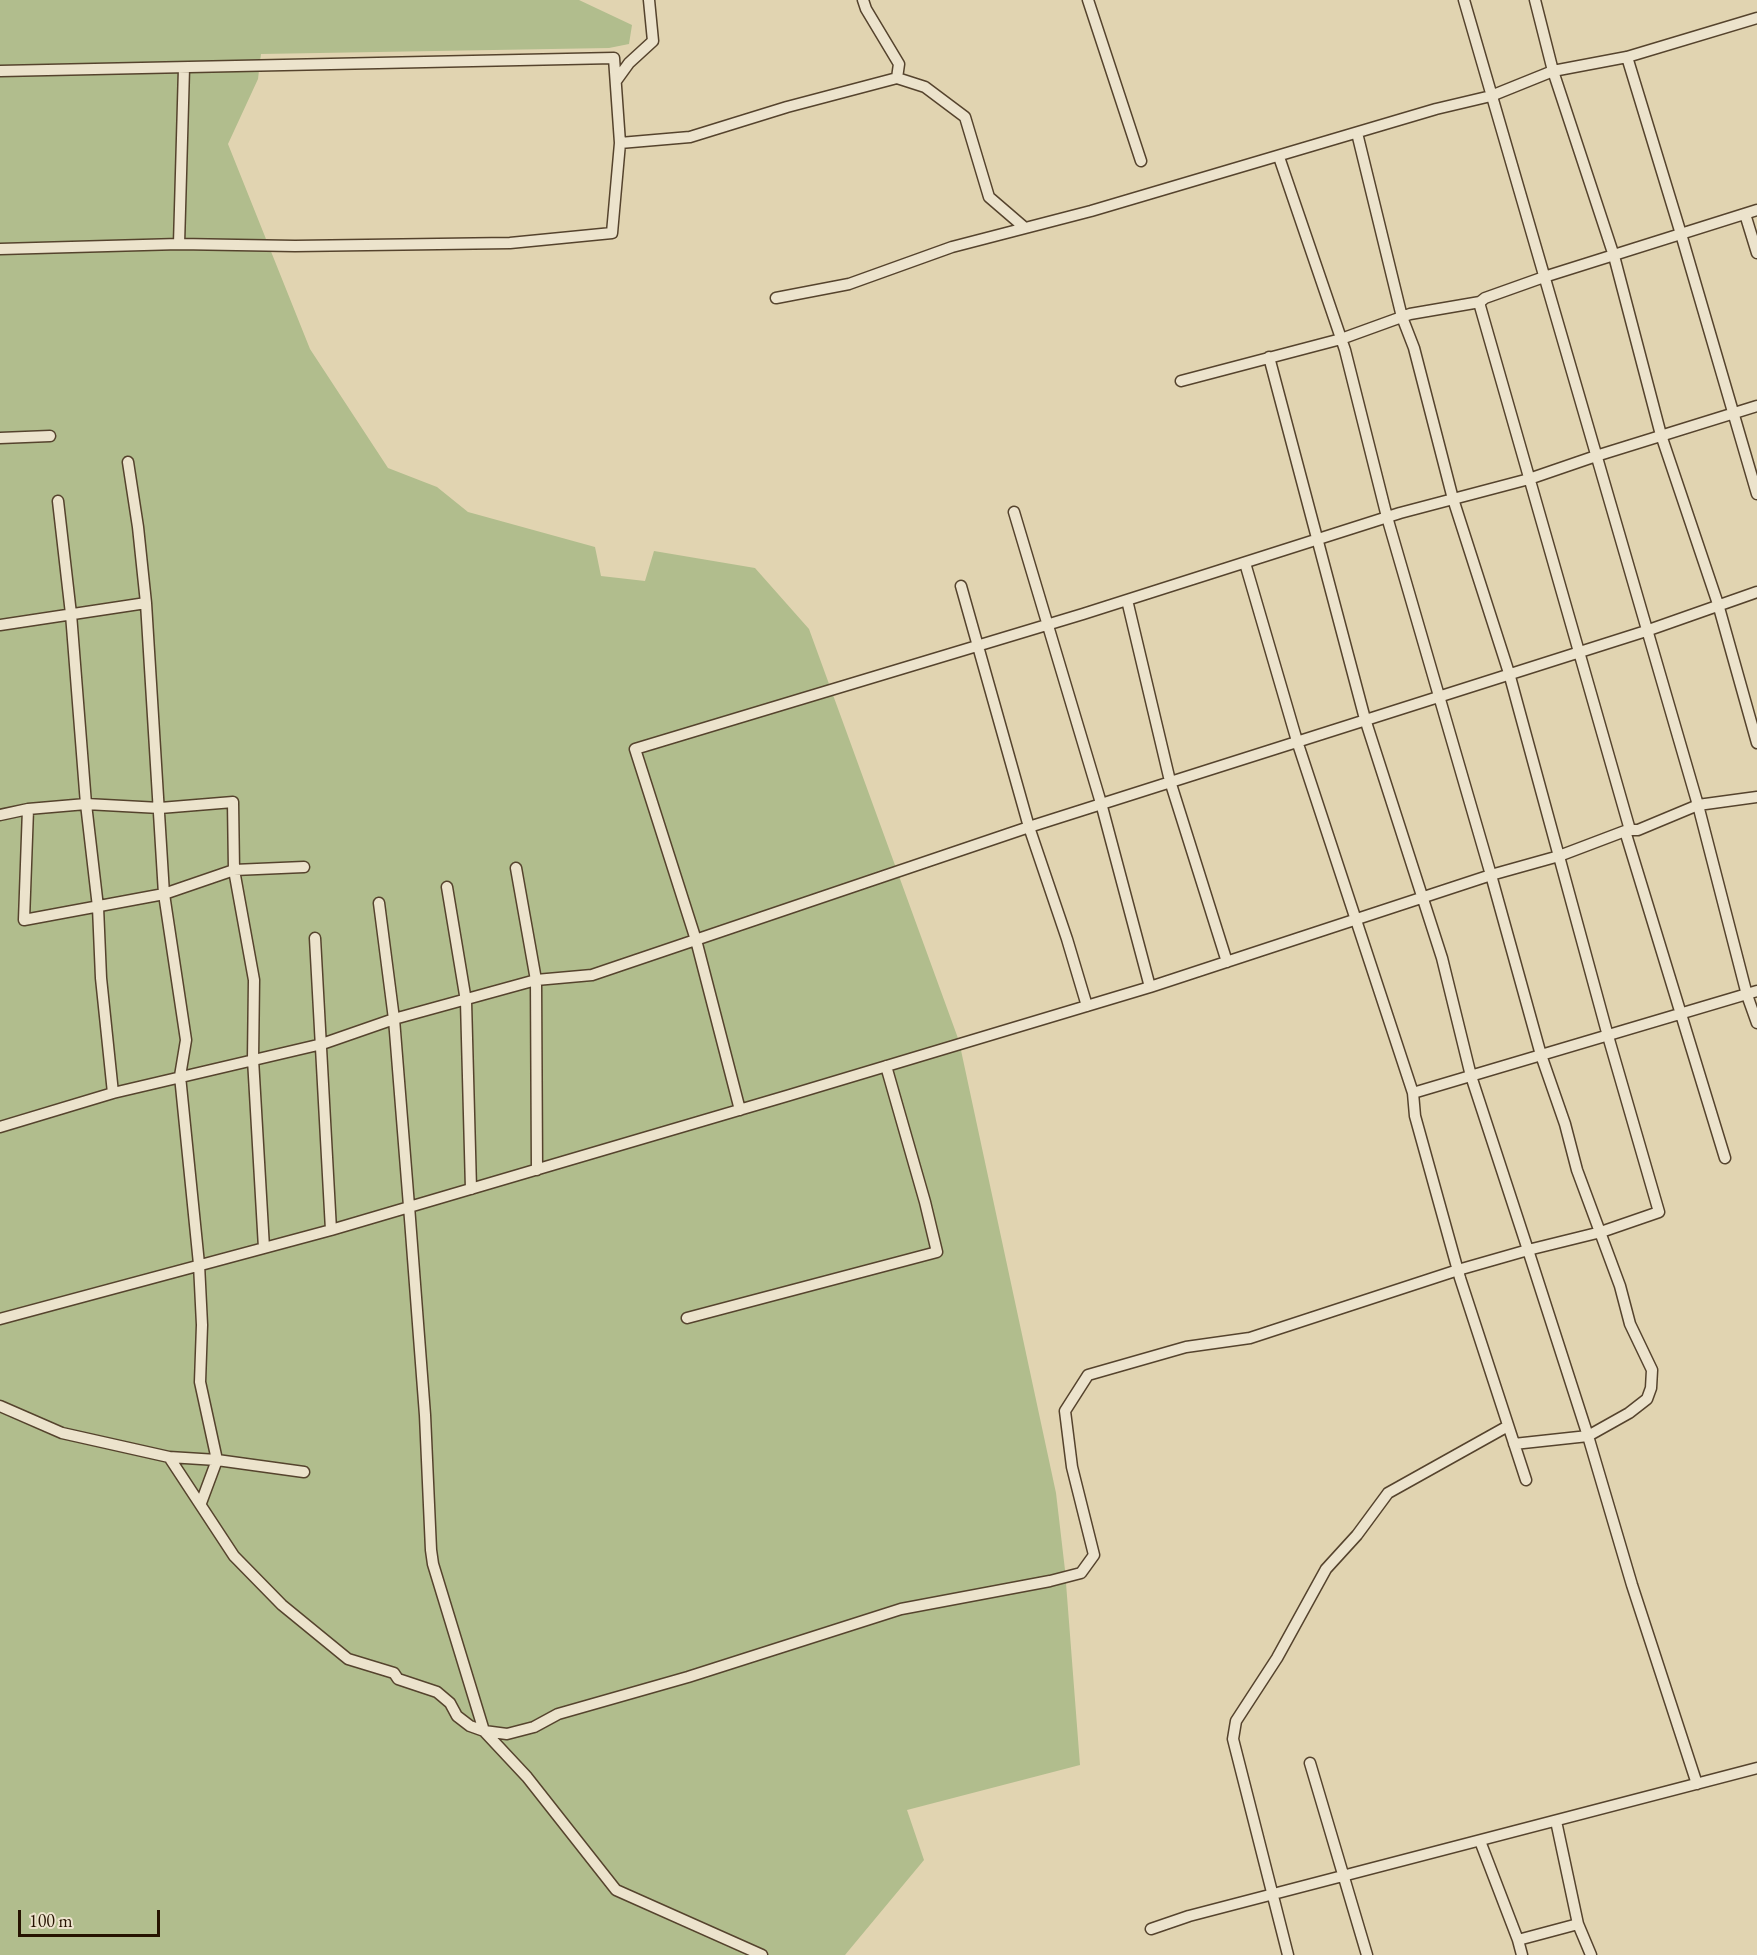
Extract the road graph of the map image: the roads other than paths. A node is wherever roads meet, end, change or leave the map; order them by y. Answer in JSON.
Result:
{"nodes":[{"id":1,"x":649,"y":0,"type":"edge"},
{"id":2,"x":863,"y":0,"type":"edge"},
{"id":3,"x":1088,"y":0,"type":"edge"},
{"id":4,"x":1464,"y":0,"type":"edge"},
{"id":5,"x":1535,"y":0,"type":"edge"},
{"id":6,"x":1757,"y":18,"type":"edge"},
{"id":7,"x":1627,"y":57,"type":"junction"},
{"id":8,"x":184,"y":68,"type":"junction"},
{"id":9,"x":0,"y":71,"type":"edge"},
{"id":10,"x":1553,"y":71,"type":"junction"},
{"id":11,"x":897,"y":78,"type":"junction"},
{"id":12,"x":615,"y":81,"type":"junction"},
{"id":13,"x":1491,"y":96,"type":"junction"},
{"id":14,"x":1357,"y":133,"type":"junction"},
{"id":15,"x":620,"y":143,"type":"junction"},
{"id":16,"x":1279,"y":157,"type":"junction"},
{"id":17,"x":1141,"y":161,"type":"dead end"},
{"id":18,"x":1757,"y":210,"type":"edge"},
{"id":19,"x":1745,"y":214,"type":"junction"},
{"id":20,"x":1025,"y":228,"type":"junction"},
{"id":21,"x":1681,"y":234,"type":"junction"},
{"id":22,"x":179,"y":244,"type":"junction"},
{"id":23,"x":0,"y":249,"type":"edge"},
{"id":24,"x":1757,"y":253,"type":"edge"},
{"id":25,"x":1614,"y":256,"type":"junction"},
{"id":26,"x":1544,"y":277,"type":"junction"},
{"id":27,"x":776,"y":298,"type":"dead end"},
{"id":28,"x":1480,"y":302,"type":"junction"},
{"id":29,"x":1402,"y":317,"type":"junction"},
{"id":30,"x":1341,"y":339,"type":"junction"},
{"id":31,"x":1269,"y":357,"type":"junction"},
{"id":32,"x":1181,"y":381,"type":"dead end"},
{"id":33,"x":1757,"y":406,"type":"edge"},
{"id":34,"x":1733,"y":415,"type":"junction"},
{"id":35,"x":1661,"y":435,"type":"junction"},
{"id":36,"x":50,"y":436,"type":"dead end"},
{"id":37,"x":0,"y":438,"type":"edge"},
{"id":38,"x":1596,"y":456,"type":"junction"},
{"id":39,"x":128,"y":462,"type":"dead end"},
{"id":40,"x":1528,"y":479,"type":"junction"},
{"id":41,"x":1757,"y":494,"type":"edge"},
{"id":42,"x":1453,"y":499,"type":"junction"},
{"id":43,"x":58,"y":501,"type":"dead end"},
{"id":44,"x":1014,"y":512,"type":"dead end"},
{"id":45,"x":1387,"y":517,"type":"junction"},
{"id":46,"x":1318,"y":539,"type":"junction"},
{"id":47,"x":1245,"y":562,"type":"junction"},
{"id":48,"x":961,"y":586,"type":"dead end"},
{"id":49,"x":1757,"y":592,"type":"edge"},
{"id":50,"x":1127,"y":600,"type":"junction"},
{"id":51,"x":146,"y":603,"type":"junction"},
{"id":52,"x":1718,"y":604,"type":"junction"},
{"id":53,"x":70,"y":614,"type":"junction"},
{"id":54,"x":1047,"y":624,"type":"junction"},
{"id":55,"x":0,"y":625,"type":"edge"},
{"id":56,"x":1646,"y":631,"type":"junction"},
{"id":57,"x":977,"y":645,"type":"junction"},
{"id":58,"x":1580,"y":651,"type":"junction"},
{"id":59,"x":1509,"y":673,"type":"junction"},
{"id":60,"x":1440,"y":695,"type":"junction"},
{"id":61,"x":1365,"y":719,"type":"junction"},
{"id":62,"x":1297,"y":741,"type":"junction"},
{"id":63,"x":1757,"y":743,"type":"edge"},
{"id":64,"x":1170,"y":782,"type":"junction"},
{"id":65,"x":1757,"y":797,"type":"edge"},
{"id":66,"x":1101,"y":803,"type":"junction"},
{"id":67,"x":86,"y":804,"type":"junction"},
{"id":68,"x":1698,"y":805,"type":"junction"},
{"id":69,"x":160,"y":808,"type":"junction"},
{"id":70,"x":28,"y":809,"type":"junction"},
{"id":71,"x":0,"y":815,"type":"edge"},
{"id":72,"x":1029,"y":827,"type":"junction"},
{"id":73,"x":1627,"y":831,"type":"junction"},
{"id":74,"x":1559,"y":856,"type":"junction"},
{"id":75,"x":304,"y":867,"type":"dead end"},
{"id":76,"x":516,"y":868,"type":"dead end"},
{"id":77,"x":234,"y":870,"type":"junction"},
{"id":78,"x":1491,"y":874,"type":"junction"},
{"id":79,"x":447,"y":886,"type":"dead end"},
{"id":80,"x":164,"y":894,"type":"junction"},
{"id":81,"x":1421,"y":898,"type":"junction"},
{"id":82,"x":379,"y":903,"type":"dead end"},
{"id":83,"x":98,"y":907,"type":"junction"},
{"id":84,"x":1355,"y":919,"type":"junction"},
{"id":85,"x":315,"y":938,"type":"dead end"},
{"id":86,"x":696,"y":940,"type":"junction"},
{"id":87,"x":1227,"y":962,"type":"junction"},
{"id":88,"x":536,"y":980,"type":"junction"},
{"id":89,"x":1150,"y":987,"type":"junction"},
{"id":90,"x":1752,"y":993,"type":"edge"},
{"id":91,"x":466,"y":1001,"type":"junction"},
{"id":92,"x":1086,"y":1006,"type":"junction"},
{"id":93,"x":1680,"y":1015,"type":"junction"},
{"id":94,"x":394,"y":1019,"type":"junction"},
{"id":95,"x":1757,"y":1023,"type":"edge"},
{"id":96,"x":1608,"y":1036,"type":"junction"},
{"id":97,"x":322,"y":1044,"type":"junction"},
{"id":98,"x":1541,"y":1055,"type":"junction"},
{"id":99,"x":253,"y":1059,"type":"junction"},
{"id":100,"x":886,"y":1066,"type":"junction"},
{"id":101,"x":180,"y":1076,"type":"junction"},
{"id":102,"x":1472,"y":1076,"type":"junction"},
{"id":103,"x":113,"y":1093,"type":"junction"},
{"id":104,"x":1413,"y":1093,"type":"junction"},
{"id":105,"x":741,"y":1110,"type":"junction"},
{"id":106,"x":0,"y":1126,"type":"edge"},
{"id":107,"x":1725,"y":1158,"type":"dead end"},
{"id":108,"x":537,"y":1170,"type":"junction"},
{"id":109,"x":471,"y":1189,"type":"junction"},
{"id":110,"x":410,"y":1206,"type":"junction"},
{"id":111,"x":331,"y":1230,"type":"junction"},
{"id":112,"x":1601,"y":1232,"type":"junction"},
{"id":113,"x":264,"y":1248,"type":"junction"},
{"id":114,"x":1528,"y":1250,"type":"junction"},
{"id":115,"x":199,"y":1264,"type":"junction"},
{"id":116,"x":1458,"y":1270,"type":"junction"},
{"id":117,"x":687,"y":1318,"type":"dead end"},
{"id":118,"x":0,"y":1319,"type":"edge"},
{"id":119,"x":0,"y":1406,"type":"edge"},
{"id":120,"x":1508,"y":1426,"type":"junction"},
{"id":121,"x":1588,"y":1436,"type":"junction"},
{"id":122,"x":1514,"y":1444,"type":"junction"},
{"id":123,"x":169,"y":1457,"type":"junction"},
{"id":124,"x":217,"y":1460,"type":"junction"},
{"id":125,"x":304,"y":1472,"type":"dead end"},
{"id":126,"x":1526,"y":1480,"type":"dead end"},
{"id":127,"x":201,"y":1503,"type":"junction"},
{"id":128,"x":484,"y":1731,"type":"junction"},
{"id":129,"x":1310,"y":1763,"type":"dead end"},
{"id":130,"x":1757,"y":1768,"type":"edge"},
{"id":131,"x":1697,"y":1784,"type":"junction"},
{"id":132,"x":1556,"y":1821,"type":"junction"},
{"id":133,"x":1480,"y":1841,"type":"junction"},
{"id":134,"x":1344,"y":1877,"type":"junction"},
{"id":135,"x":1274,"y":1894,"type":"junction"},
{"id":136,"x":1578,"y":1924,"type":"junction"},
{"id":137,"x":1151,"y":1929,"type":"dead end"},
{"id":138,"x":1518,"y":1940,"type":"junction"},
{"id":139,"x":762,"y":1955,"type":"edge"},
{"id":140,"x":1288,"y":1955,"type":"edge"},
{"id":141,"x":1367,"y":1955,"type":"edge"},
{"id":142,"x":1522,"y":1955,"type":"edge"},
{"id":143,"x":1591,"y":1955,"type":"edge"}],
"edges":[{"from":1,"to":12,"type":"street"},
{"from":2,"to":11,"type":"street"},
{"from":3,"to":17,"type":"street"},
{"from":4,"to":13,"type":"street"},
{"from":5,"to":10,"type":"street"},
{"from":6,"to":7,"type":"street"},
{"from":7,"to":10,"type":"street"},
{"from":7,"to":21,"type":"street"},
{"from":8,"to":9,"type":"street"},
{"from":8,"to":12,"type":"street"},
{"from":8,"to":22,"type":"street"},
{"from":10,"to":13,"type":"street"},
{"from":10,"to":25,"type":"street"},
{"from":11,"to":15,"type":"street"},
{"from":11,"to":20,"type":"street"},
{"from":12,"to":15,"type":"street"},
{"from":13,"to":14,"type":"street"},
{"from":13,"to":26,"type":"street"},
{"from":14,"to":16,"type":"street"},
{"from":14,"to":29,"type":"street"},
{"from":15,"to":22,"type":"street"},
{"from":16,"to":20,"type":"street"},
{"from":16,"to":30,"type":"street"},
{"from":18,"to":19,"type":"street"},
{"from":19,"to":21,"type":"street"},
{"from":19,"to":24,"type":"street"},
{"from":20,"to":27,"type":"street"},
{"from":21,"to":25,"type":"street"},
{"from":21,"to":34,"type":"street"},
{"from":22,"to":23,"type":"street"},
{"from":25,"to":26,"type":"street"},
{"from":25,"to":35,"type":"street"},
{"from":26,"to":28,"type":"street"},
{"from":26,"to":38,"type":"street"},
{"from":28,"to":29,"type":"street"},
{"from":28,"to":40,"type":"street"},
{"from":29,"to":30,"type":"street"},
{"from":29,"to":42,"type":"street"},
{"from":30,"to":31,"type":"street"},
{"from":30,"to":45,"type":"street"},
{"from":31,"to":32,"type":"street"},
{"from":31,"to":46,"type":"street"},
{"from":33,"to":34,"type":"street"},
{"from":34,"to":35,"type":"street"},
{"from":34,"to":41,"type":"street"},
{"from":35,"to":38,"type":"street"},
{"from":35,"to":52,"type":"street"},
{"from":36,"to":37,"type":"street"},
{"from":38,"to":40,"type":"street"},
{"from":38,"to":56,"type":"street"},
{"from":39,"to":51,"type":"street"},
{"from":40,"to":42,"type":"street"},
{"from":40,"to":58,"type":"street"},
{"from":42,"to":45,"type":"street"},
{"from":42,"to":59,"type":"street"},
{"from":43,"to":53,"type":"street"},
{"from":44,"to":54,"type":"street"},
{"from":45,"to":46,"type":"street"},
{"from":45,"to":60,"type":"street"},
{"from":46,"to":47,"type":"street"},
{"from":46,"to":61,"type":"street"},
{"from":47,"to":50,"type":"street"},
{"from":47,"to":62,"type":"street"},
{"from":48,"to":57,"type":"street"},
{"from":49,"to":52,"type":"street"},
{"from":50,"to":54,"type":"street"},
{"from":50,"to":64,"type":"street"},
{"from":51,"to":53,"type":"street"},
{"from":51,"to":69,"type":"street"},
{"from":52,"to":56,"type":"street"},
{"from":52,"to":63,"type":"street"},
{"from":53,"to":55,"type":"street"},
{"from":53,"to":67,"type":"street"},
{"from":54,"to":57,"type":"street"},
{"from":54,"to":66,"type":"street"},
{"from":56,"to":58,"type":"street"},
{"from":56,"to":68,"type":"street"},
{"from":57,"to":72,"type":"street"},
{"from":57,"to":86,"type":"street"},
{"from":58,"to":59,"type":"street"},
{"from":58,"to":73,"type":"street"},
{"from":59,"to":60,"type":"street"},
{"from":59,"to":74,"type":"street"},
{"from":60,"to":61,"type":"street"},
{"from":60,"to":78,"type":"street"},
{"from":61,"to":62,"type":"street"},
{"from":61,"to":81,"type":"street"},
{"from":62,"to":64,"type":"street"},
{"from":62,"to":84,"type":"street"},
{"from":64,"to":66,"type":"street"},
{"from":64,"to":87,"type":"street"},
{"from":65,"to":68,"type":"street"},
{"from":66,"to":72,"type":"street"},
{"from":66,"to":89,"type":"street"},
{"from":67,"to":69,"type":"street"},
{"from":67,"to":70,"type":"street"},
{"from":67,"to":83,"type":"street"},
{"from":68,"to":73,"type":"street"},
{"from":68,"to":90,"type":"street"},
{"from":69,"to":77,"type":"street"},
{"from":69,"to":80,"type":"street"},
{"from":70,"to":71,"type":"street"},
{"from":70,"to":83,"type":"street"},
{"from":72,"to":86,"type":"street"},
{"from":72,"to":92,"type":"street"},
{"from":73,"to":74,"type":"street"},
{"from":73,"to":93,"type":"street"},
{"from":74,"to":78,"type":"street"},
{"from":74,"to":96,"type":"street"},
{"from":75,"to":77,"type":"street"},
{"from":76,"to":88,"type":"street"},
{"from":77,"to":80,"type":"street"},
{"from":77,"to":99,"type":"street"},
{"from":78,"to":81,"type":"street"},
{"from":78,"to":98,"type":"street"},
{"from":79,"to":91,"type":"street"},
{"from":80,"to":83,"type":"street"},
{"from":80,"to":101,"type":"street"},
{"from":81,"to":84,"type":"street"},
{"from":81,"to":102,"type":"street"},
{"from":82,"to":94,"type":"street"},
{"from":83,"to":103,"type":"street"},
{"from":84,"to":87,"type":"street"},
{"from":84,"to":104,"type":"street"},
{"from":85,"to":97,"type":"street"},
{"from":86,"to":88,"type":"street"},
{"from":86,"to":105,"type":"street"},
{"from":87,"to":89,"type":"street"},
{"from":88,"to":91,"type":"street"},
{"from":88,"to":108,"type":"street"},
{"from":89,"to":92,"type":"street"},
{"from":90,"to":93,"type":"street"},
{"from":90,"to":95,"type":"street"},
{"from":91,"to":94,"type":"street"},
{"from":91,"to":109,"type":"street"},
{"from":92,"to":100,"type":"street"},
{"from":93,"to":96,"type":"street"},
{"from":93,"to":107,"type":"street"},
{"from":94,"to":97,"type":"street"},
{"from":94,"to":110,"type":"street"},
{"from":96,"to":98,"type":"street"},
{"from":96,"to":112,"type":"street"},
{"from":97,"to":99,"type":"street"},
{"from":97,"to":111,"type":"street"},
{"from":98,"to":102,"type":"street"},
{"from":98,"to":112,"type":"street"},
{"from":99,"to":101,"type":"street"},
{"from":99,"to":113,"type":"street"},
{"from":100,"to":105,"type":"street"},
{"from":100,"to":117,"type":"street"},
{"from":101,"to":103,"type":"street"},
{"from":101,"to":115,"type":"street"},
{"from":102,"to":104,"type":"street"},
{"from":102,"to":114,"type":"street"},
{"from":103,"to":106,"type":"street"},
{"from":104,"to":116,"type":"street"},
{"from":105,"to":108,"type":"street"},
{"from":108,"to":109,"type":"street"},
{"from":109,"to":110,"type":"street"},
{"from":110,"to":111,"type":"street"},
{"from":110,"to":128,"type":"street"},
{"from":111,"to":113,"type":"street"},
{"from":112,"to":114,"type":"street"},
{"from":112,"to":121,"type":"street"},
{"from":113,"to":115,"type":"street"},
{"from":114,"to":116,"type":"street"},
{"from":114,"to":121,"type":"street"},
{"from":115,"to":118,"type":"street"},
{"from":115,"to":124,"type":"street"},
{"from":116,"to":120,"type":"street"},
{"from":116,"to":128,"type":"street"},
{"from":119,"to":123,"type":"street"},
{"from":120,"to":122,"type":"street"},
{"from":120,"to":135,"type":"street"},
{"from":121,"to":122,"type":"street"},
{"from":121,"to":131,"type":"street"},
{"from":122,"to":126,"type":"street"},
{"from":123,"to":124,"type":"street"},
{"from":123,"to":127,"type":"street"},
{"from":124,"to":125,"type":"street"},
{"from":124,"to":127,"type":"street"},
{"from":127,"to":128,"type":"street"},
{"from":128,"to":139,"type":"street"},
{"from":129,"to":134,"type":"street"},
{"from":130,"to":131,"type":"street"},
{"from":131,"to":132,"type":"street"},
{"from":132,"to":133,"type":"street"},
{"from":132,"to":136,"type":"street"},
{"from":133,"to":134,"type":"street"},
{"from":133,"to":138,"type":"street"},
{"from":134,"to":135,"type":"street"},
{"from":134,"to":141,"type":"street"},
{"from":135,"to":137,"type":"street"},
{"from":135,"to":140,"type":"street"},
{"from":136,"to":138,"type":"street"},
{"from":136,"to":143,"type":"street"},
{"from":138,"to":142,"type":"street"}]}
